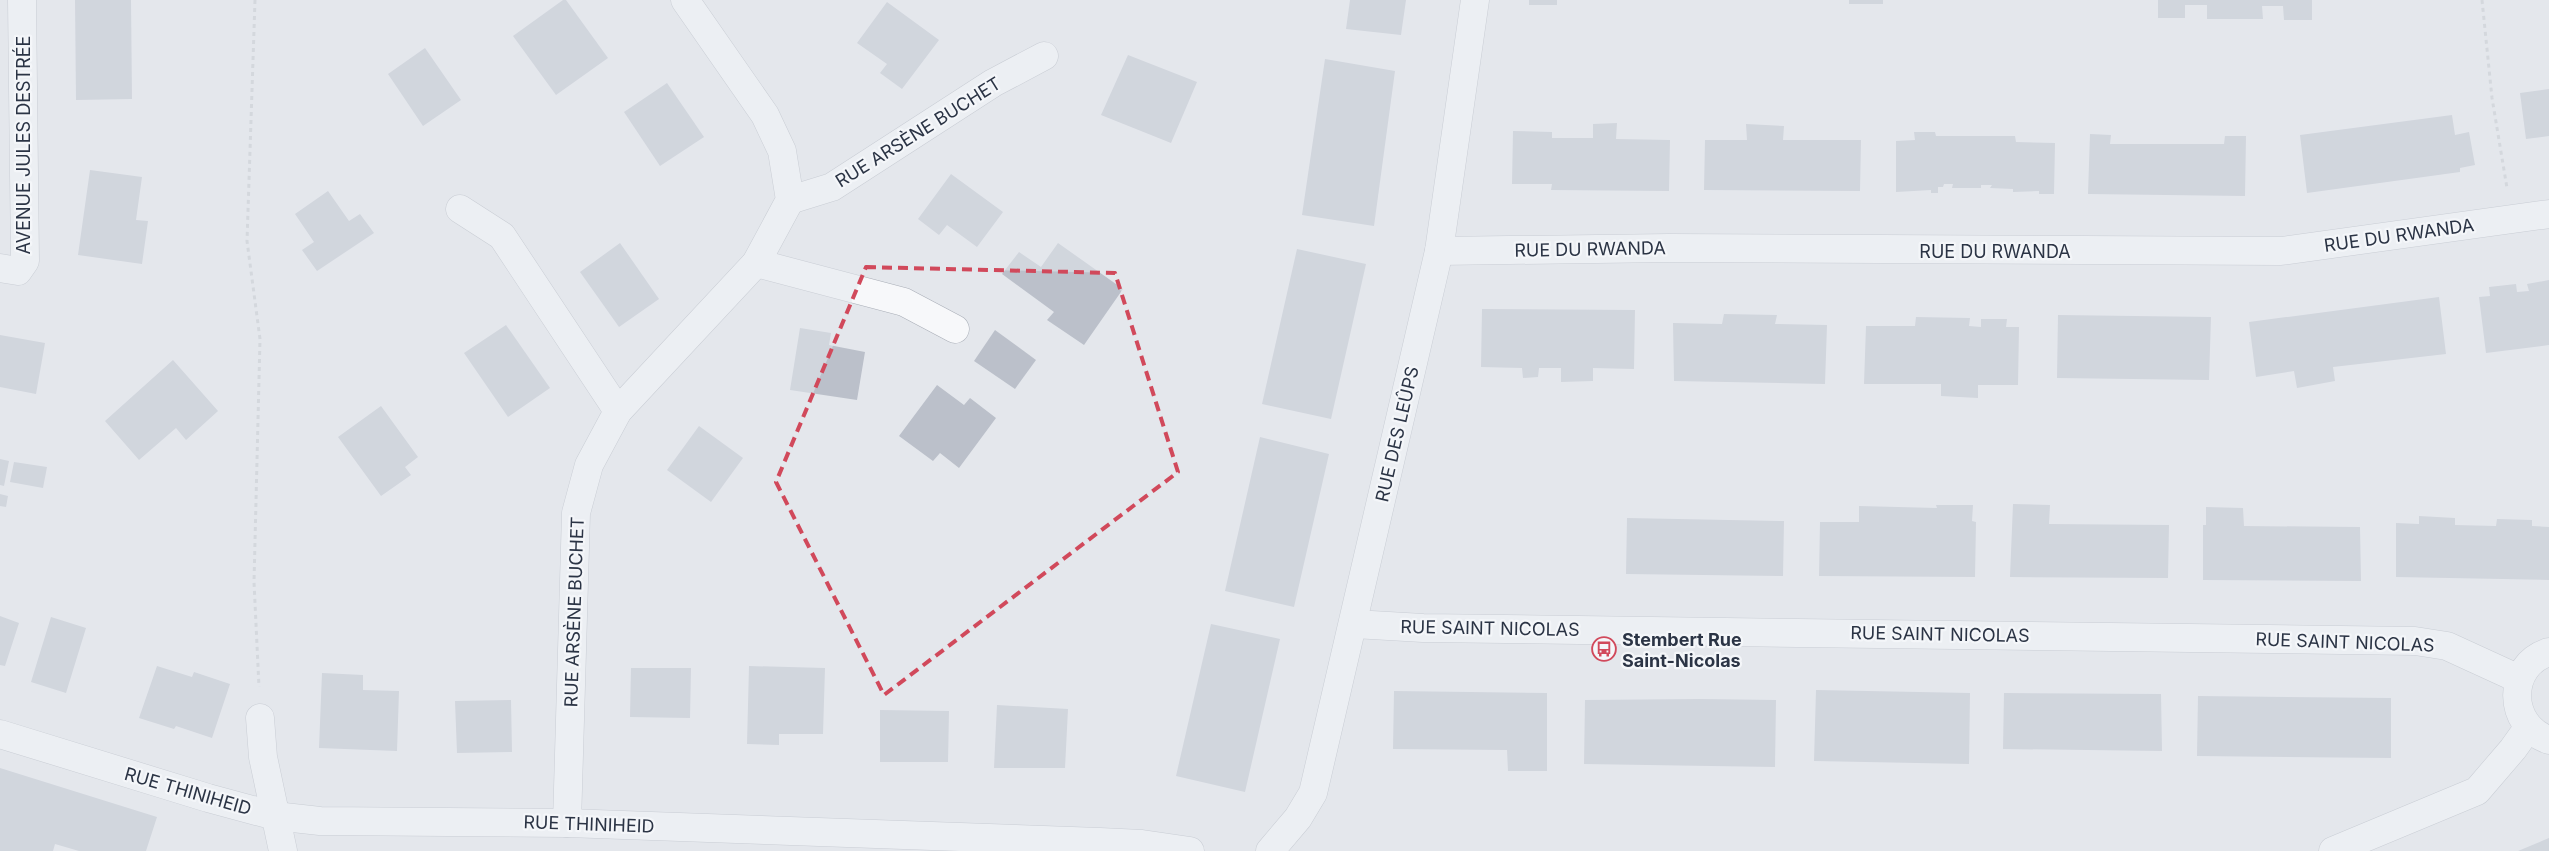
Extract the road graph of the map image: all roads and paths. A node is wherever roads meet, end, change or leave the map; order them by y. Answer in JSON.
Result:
{"nodes":[{"id":1,"x":22,"y":0,"type":"edge"},
{"id":2,"x":255,"y":0,"type":"edge"},
{"id":3,"x":685,"y":0,"type":"edge"},
{"id":4,"x":1475,"y":0,"type":"edge"},
{"id":5,"x":2482,"y":0,"type":"edge"},
{"id":6,"x":1044,"y":56,"type":"dead end"},
{"id":7,"x":790,"y":200,"type":"junction"},
{"id":8,"x":460,"y":209,"type":"dead end"},
{"id":9,"x":2549,"y":214,"type":"edge"},
{"id":10,"x":2512,"y":220,"type":"junction"},
{"id":11,"x":1439,"y":251,"type":"junction"},
{"id":12,"x":756,"y":263,"type":"junction"},
{"id":13,"x":0,"y":268,"type":"edge"},
{"id":14,"x":956,"y":329,"type":"dead end"},
{"id":15,"x":618,"y":411,"type":"junction"},
{"id":16,"x":1354,"y":624,"type":"junction"},
{"id":17,"x":2549,"y":652,"type":"edge"},
{"id":18,"x":2519,"y":678,"type":"junction"},
{"id":19,"x":260,"y":718,"type":"joint"},
{"id":20,"x":0,"y":734,"type":"edge"},
{"id":21,"x":2538,"y":734,"type":"edge"},
{"id":22,"x":275,"y":816,"type":"junction"},
{"id":23,"x":567,"y":823,"type":"junction"},
{"id":24,"x":283,"y":851,"type":"edge"},
{"id":25,"x":1190,"y":851,"type":"edge"},
{"id":26,"x":1270,"y":851,"type":"edge"},
{"id":27,"x":2333,"y":851,"type":"edge"}],
"edges":[{"from":1,"to":13,"type":"street","name":"AVENUE JULES DESTRÉE"},
{"from":2,"to":19,"type":"path"},
{"from":3,"to":7,"type":"street"},
{"from":4,"to":11,"type":"street","name":"RUE DES LEÛPS"},
{"from":5,"to":10,"type":"path"},
{"from":6,"to":7,"type":"street","name":"RUE ARSÈNE BUCHET"},
{"from":7,"to":12,"type":"street","name":"RUE ARSÈNE BUCHET"},
{"from":8,"to":15,"type":"street"},
{"from":9,"to":10,"type":"street","name":"RUE DU RWANDA"},
{"from":10,"to":11,"type":"street","name":"RUE DU RWANDA"},
{"from":11,"to":16,"type":"street","name":"RUE DES LEÛPS"},
{"from":12,"to":14,"type":"street"},
{"from":12,"to":15,"type":"street","name":"RUE ARSÈNE BUCHET"},
{"from":15,"to":23,"type":"street","name":"RUE ARSÈNE BUCHET"},
{"from":16,"to":18,"type":"street","name":"RUE SAINT NICOLAS"},
{"from":16,"to":26,"type":"street","name":"RUE DES LEÛPS"},
{"from":17,"to":18,"type":"street"},
{"from":18,"to":21,"type":"street"},
{"from":19,"to":22,"type":"street"},
{"from":20,"to":22,"type":"street","name":"RUE THINIHEID"},
{"from":21,"to":27,"type":"street"},
{"from":22,"to":23,"type":"street","name":"RUE THINIHEID"},
{"from":22,"to":24,"type":"street"},
{"from":23,"to":25,"type":"street","name":"RUE THINIHEID"}]}
